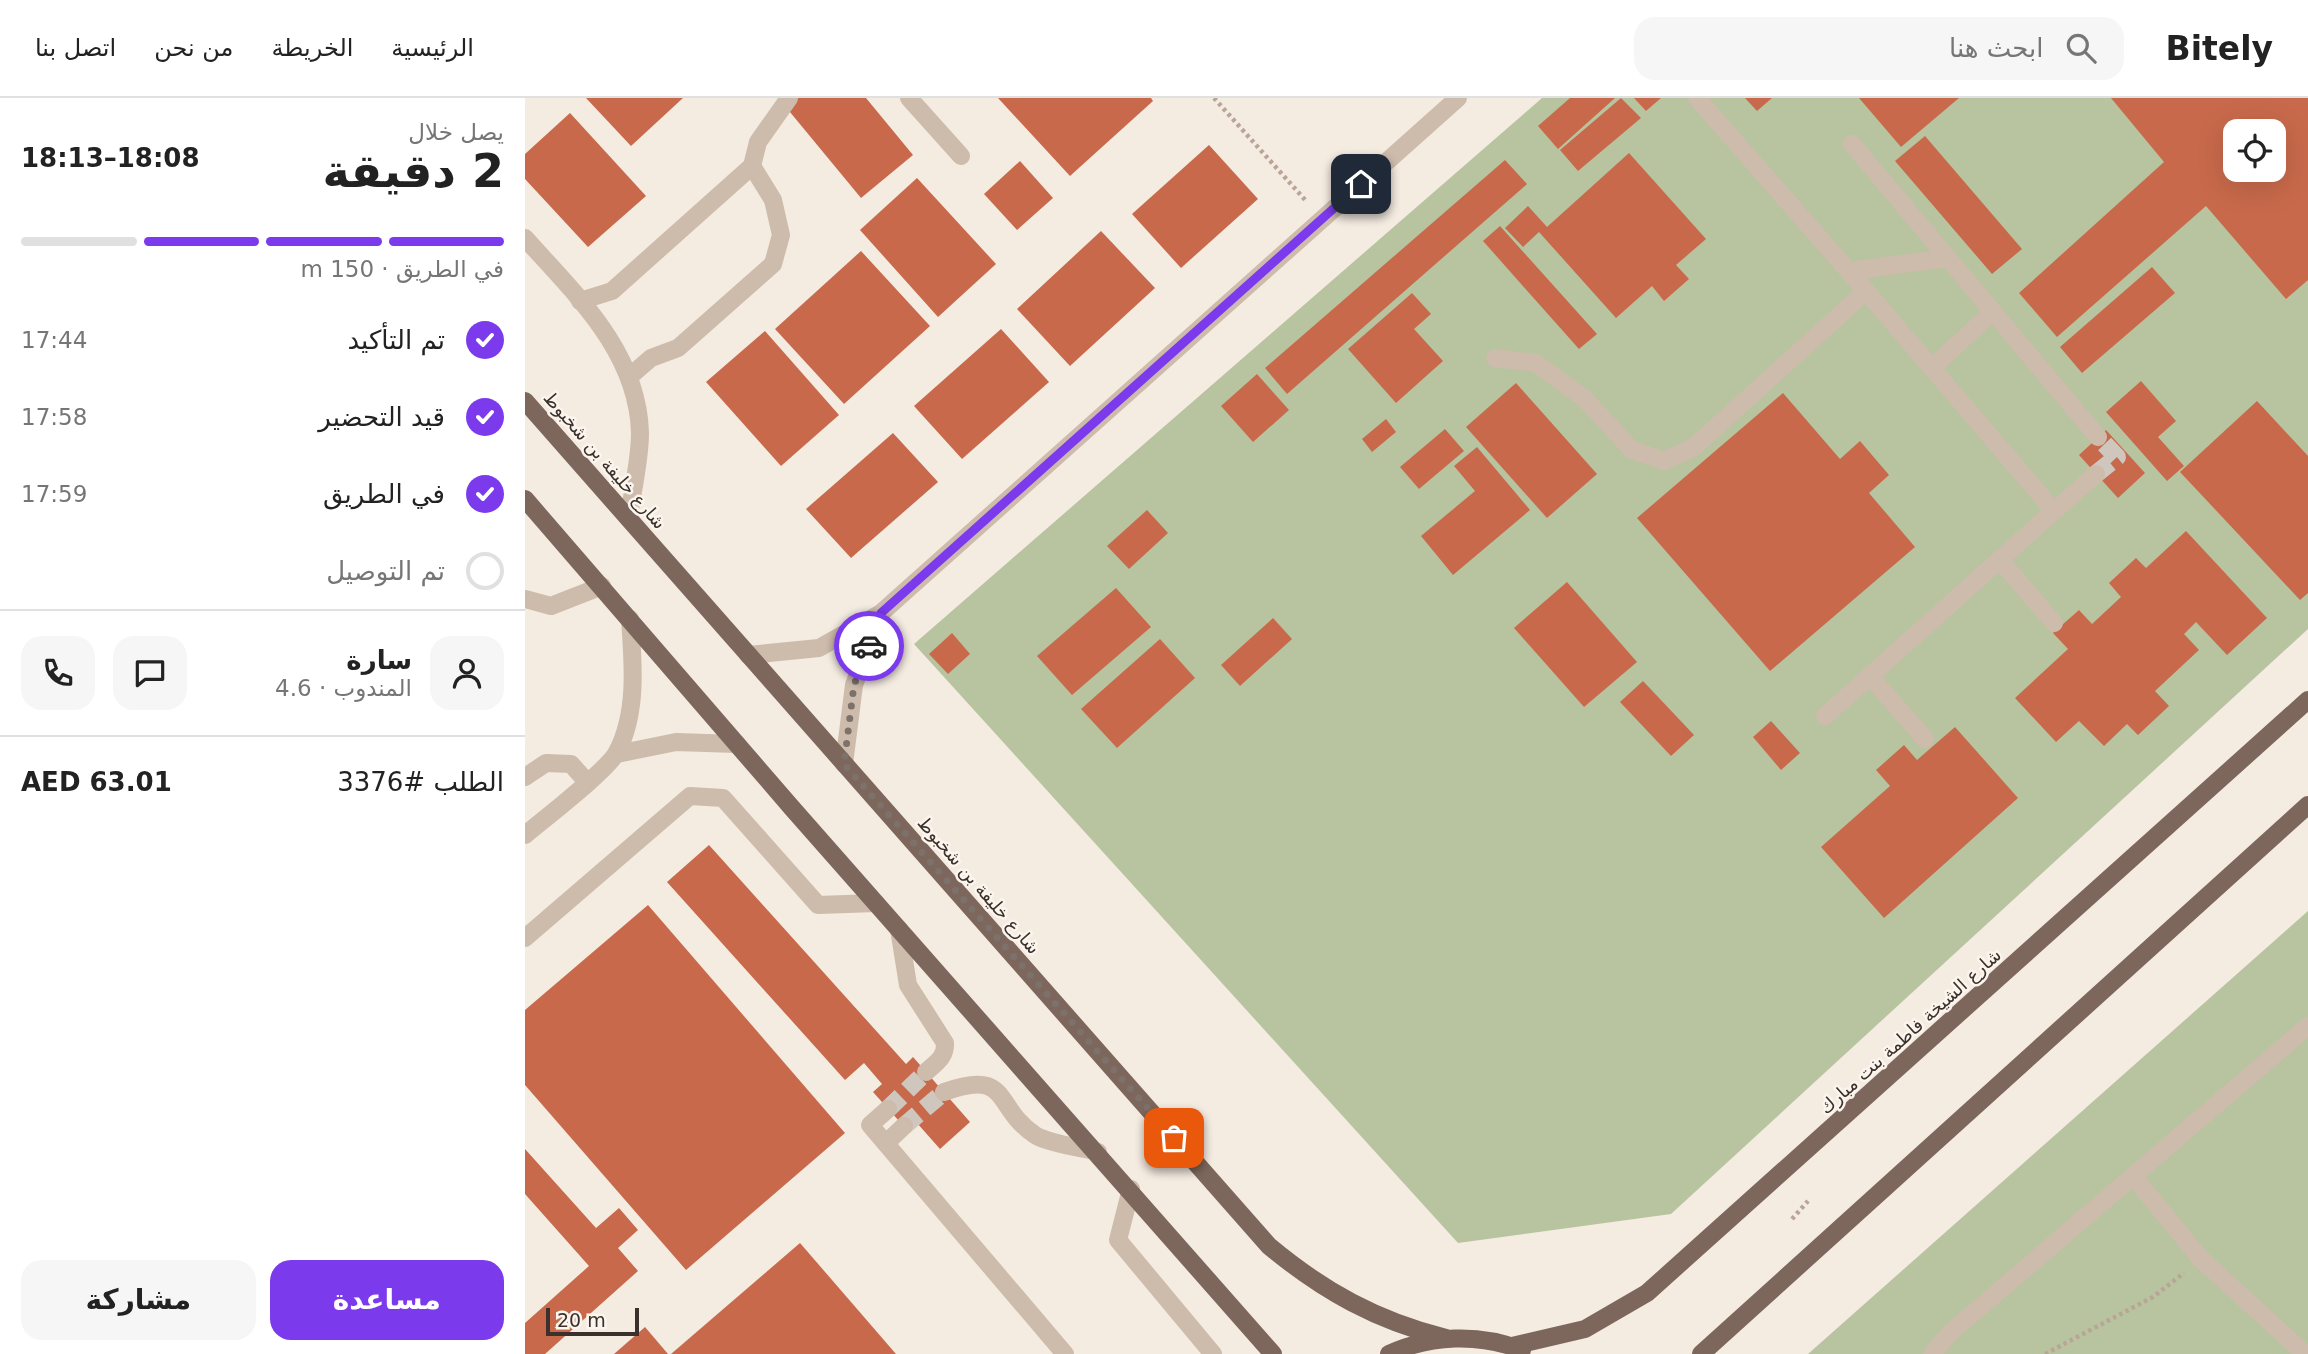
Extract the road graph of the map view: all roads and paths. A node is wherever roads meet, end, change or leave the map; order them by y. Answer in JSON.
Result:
{"nodes":[{"id":1,"x":789,"y":98,"type":"edge"},
{"id":2,"x":909,"y":98,"type":"edge"},
{"id":3,"x":1214,"y":98,"type":"edge"},
{"id":4,"x":1458,"y":98,"type":"edge"},
{"id":5,"x":1697,"y":98,"type":"edge"},
{"id":6,"x":1852,"y":144,"type":"dead end"},
{"id":7,"x":961,"y":156,"type":"dead end"},
{"id":8,"x":752,"y":166,"type":"junction"},
{"id":9,"x":1322,"y":219,"type":"junction"},
{"id":10,"x":525,"y":238,"type":"edge"},
{"id":11,"x":1948,"y":258,"type":"junction"},
{"id":12,"x":1849,"y":271,"type":"junction"},
{"id":13,"x":1866,"y":291,"type":"junction"},
{"id":14,"x":580,"y":301,"type":"junction"},
{"id":15,"x":1993,"y":311,"type":"junction"},
{"id":16,"x":1495,"y":358,"type":"dead end"},
{"id":17,"x":1932,"y":368,"type":"junction"},
{"id":18,"x":629,"y":377,"type":"junction"},
{"id":19,"x":525,"y":401,"type":"edge"},
{"id":20,"x":2098,"y":437,"type":"tunnel mouth"},
{"id":21,"x":2097,"y":474,"type":"tunnel mouth"},
{"id":22,"x":525,"y":499,"type":"edge"},
{"id":23,"x":2054,"y":511,"type":"junction"},
{"id":24,"x":629,"y":519,"type":"junction"},
{"id":25,"x":2000,"y":560,"type":"junction"},
{"id":26,"x":602,"y":586,"type":"junction"},
{"id":27,"x":525,"y":599,"type":"edge"},
{"id":28,"x":881,"y":613,"type":"junction"},
{"id":29,"x":630,"y":619,"type":"junction"},
{"id":30,"x":2054,"y":623,"type":"dead end"},
{"id":31,"x":748,"y":655,"type":"junction"},
{"id":32,"x":1870,"y":676,"type":"junction"},
{"id":33,"x":2308,"y":700,"type":"edge"},
{"id":34,"x":1825,"y":716,"type":"dead end"},
{"id":35,"x":1926,"y":739,"type":"dead end"},
{"id":36,"x":737,"y":744,"type":"junction"},
{"id":37,"x":617,"y":754,"type":"junction"},
{"id":38,"x":844,"y":764,"type":"junction"},
{"id":39,"x":525,"y":777,"type":"edge"},
{"id":40,"x":587,"y":782,"type":"junction"},
{"id":41,"x":2308,"y":805,"type":"edge"},
{"id":42,"x":525,"y":835,"type":"edge"},
{"id":43,"x":876,"y":903,"type":"junction"},
{"id":44,"x":899,"y":929,"type":"junction"},
{"id":45,"x":525,"y":938,"type":"edge"},
{"id":46,"x":2308,"y":1026,"type":"edge"},
{"id":47,"x":926,"y":1072,"type":"tunnel mouth"},
{"id":48,"x":944,"y":1092,"type":"tunnel mouth"},
{"id":49,"x":888,"y":1108,"type":"tunnel mouth"},
{"id":50,"x":904,"y":1126,"type":"tunnel mouth"},
{"id":51,"x":886,"y":1143,"type":"junction"},
{"id":52,"x":1098,"y":1152,"type":"junction"},
{"id":53,"x":2133,"y":1176,"type":"junction"},
{"id":54,"x":1131,"y":1189,"type":"junction"},
{"id":55,"x":1808,"y":1201,"type":"dead end"},
{"id":56,"x":1792,"y":1219,"type":"dead end"},
{"id":57,"x":2201,"y":1259,"type":"junction"},
{"id":58,"x":1446,"y":1338,"type":"junction"},
{"id":59,"x":1512,"y":1346,"type":"junction"},
{"id":60,"x":1065,"y":1354,"type":"edge"},
{"id":61,"x":1213,"y":1354,"type":"edge"},
{"id":62,"x":1273,"y":1354,"type":"edge"},
{"id":63,"x":1389,"y":1354,"type":"edge"},
{"id":64,"x":1531,"y":1354,"type":"edge"},
{"id":65,"x":1701,"y":1354,"type":"edge"},
{"id":66,"x":1932,"y":1354,"type":"edge"},
{"id":67,"x":2045,"y":1354,"type":"edge"},
{"id":68,"x":2305,"y":1354,"type":"edge"}],
"edges":[{"from":1,"to":8,"type":"street"},
{"from":2,"to":7,"type":"street"},
{"from":3,"to":9,"type":"path"},
{"from":4,"to":9,"type":"street"},
{"from":5,"to":12,"type":"street"},
{"from":6,"to":11,"type":"street"},
{"from":8,"to":14,"type":"street"},
{"from":8,"to":18,"type":"street"},
{"from":9,"to":28,"type":"street"},
{"from":10,"to":14,"type":"street"},
{"from":11,"to":12,"type":"street"},
{"from":11,"to":15,"type":"street"},
{"from":12,"to":13,"type":"street"},
{"from":13,"to":16,"type":"street"},
{"from":13,"to":17,"type":"street"},
{"from":14,"to":18,"type":"street"},
{"from":15,"to":17,"type":"street"},
{"from":15,"to":20,"type":"street"},
{"from":17,"to":23,"type":"street"},
{"from":18,"to":24,"type":"street"},
{"from":19,"to":24,"type":"main road","name":"شارع خليفة بن شخبوط"},
{"from":21,"to":23,"type":"street"},
{"from":22,"to":26,"type":"main road"},
{"from":23,"to":25,"type":"street"},
{"from":24,"to":31,"type":"main road","name":"شارع خليفة بن شخبوط"},
{"from":25,"to":30,"type":"street"},
{"from":25,"to":32,"type":"street"},
{"from":26,"to":27,"type":"street"},
{"from":26,"to":29,"type":"main road"},
{"from":28,"to":31,"type":"street"},
{"from":28,"to":38,"type":"street"},
{"from":29,"to":36,"type":"main road"},
{"from":29,"to":37,"type":"street"},
{"from":31,"to":38,"type":"main road","name":"شارع خليفة بن شخبوط"},
{"from":32,"to":34,"type":"street"},
{"from":32,"to":35,"type":"street"},
{"from":33,"to":59,"type":"main road","name":"شارع الشيخة فاطمة بنت مبارك"},
{"from":36,"to":37,"type":"street"},
{"from":36,"to":43,"type":"main road"},
{"from":37,"to":40,"type":"street"},
{"from":38,"to":58,"type":"main road","name":"شارع خليفة بن شخبوط"},
{"from":39,"to":40,"type":"street"},
{"from":40,"to":42,"type":"street"},
{"from":41,"to":65,"type":"main road"},
{"from":43,"to":44,"type":"main road"},
{"from":43,"to":45,"type":"street"},
{"from":44,"to":47,"type":"street"},
{"from":44,"to":52,"type":"main road"},
{"from":46,"to":53,"type":"street"},
{"from":48,"to":52,"type":"street"},
{"from":49,"to":51,"type":"street"},
{"from":50,"to":51,"type":"street"},
{"from":51,"to":60,"type":"street"},
{"from":52,"to":54,"type":"main road"},
{"from":53,"to":57,"type":"street"},
{"from":53,"to":66,"type":"street"},
{"from":54,"to":61,"type":"street"},
{"from":54,"to":62,"type":"main road"},
{"from":55,"to":56,"type":"path"},
{"from":57,"to":67,"type":"path"},
{"from":57,"to":68,"type":"street"},
{"from":58,"to":59,"type":"main road"},
{"from":58,"to":63,"type":"main road"},
{"from":59,"to":64,"type":"main road"}]}
